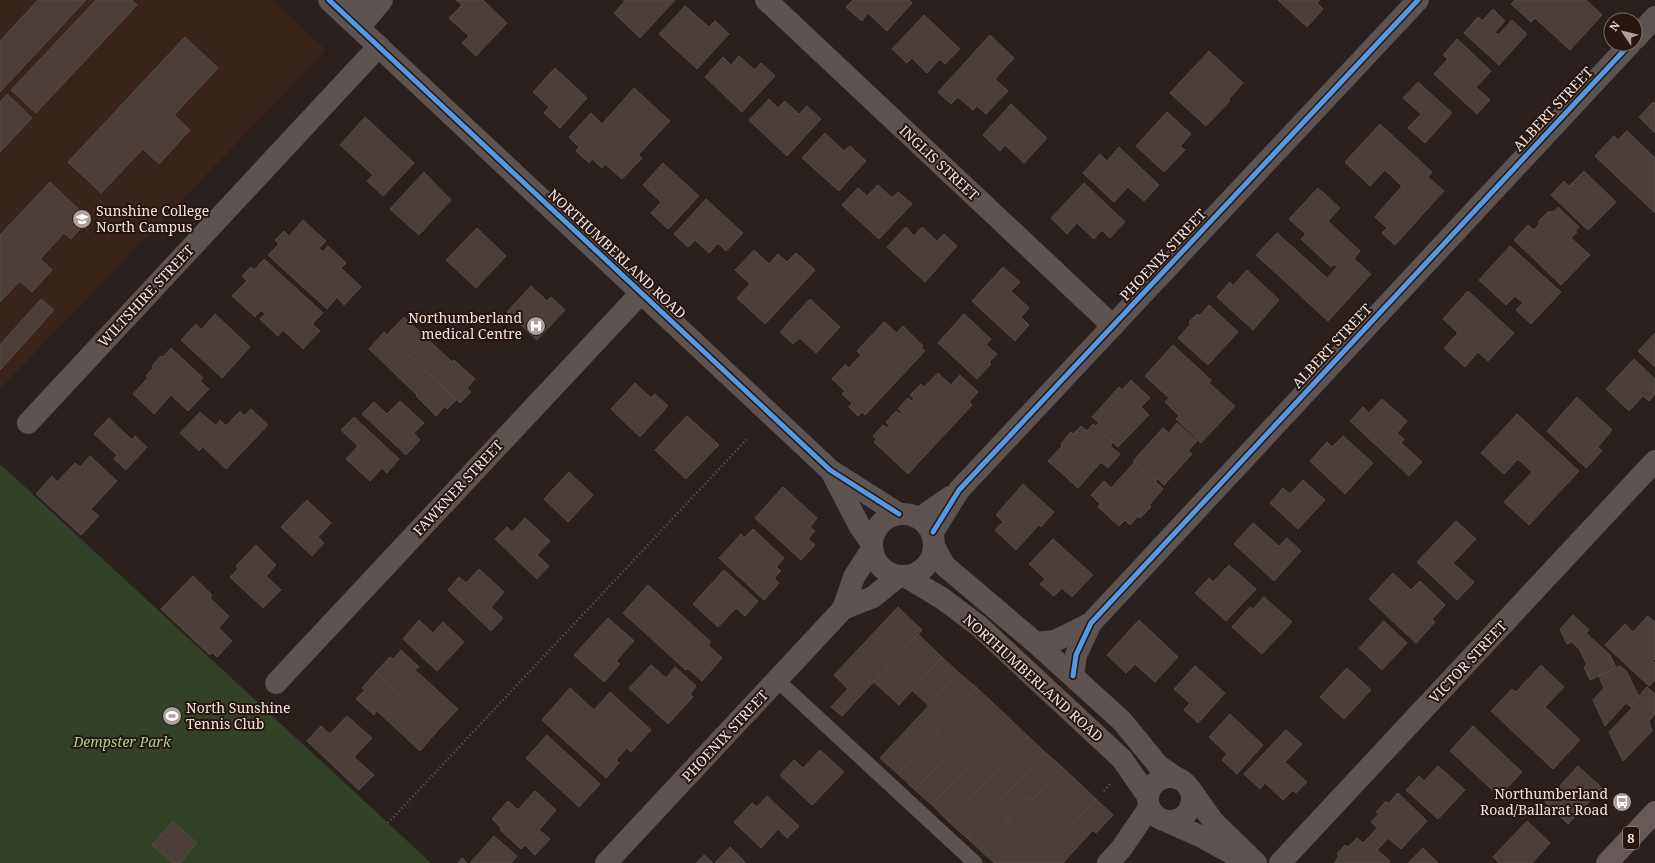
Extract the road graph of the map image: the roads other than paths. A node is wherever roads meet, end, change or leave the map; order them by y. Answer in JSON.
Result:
{"nodes":[{"id":1,"x":329,"y":0,"type":"edge"},
{"id":2,"x":361,"y":0,"type":"edge"},
{"id":3,"x":382,"y":0,"type":"edge"},
{"id":4,"x":766,"y":0,"type":"edge"},
{"id":5,"x":1412,"y":2,"type":"edge"},
{"id":6,"x":1655,"y":17,"type":"edge"},
{"id":7,"x":352,"y":22,"type":"junction"},
{"id":8,"x":1643,"y":30,"type":"edge"},
{"id":9,"x":379,"y":46,"type":"junction"},
{"id":10,"x":1623,"y":52,"type":"edge"},
{"id":11,"x":640,"y":293,"type":"junction"},
{"id":12,"x":1113,"y":326,"type":"junction"},
{"id":13,"x":28,"y":423,"type":"dead end"},
{"id":14,"x":1655,"y":461,"type":"edge"},
{"id":15,"x":830,"y":470,"type":"junction"},
{"id":16,"x":899,"y":514,"type":"junction"},
{"id":17,"x":929,"y":533,"type":"junction"},
{"id":18,"x":872,"y":546,"type":"junction"},
{"id":19,"x":902,"y":576,"type":"junction"},
{"id":20,"x":843,"y":609,"type":"junction"},
{"id":21,"x":1091,"y":623,"type":"junction"},
{"id":22,"x":1036,"y":642,"type":"junction"},
{"id":23,"x":1073,"y":676,"type":"junction"},
{"id":24,"x":777,"y":680,"type":"junction"},
{"id":25,"x":276,"y":683,"type":"dead end"},
{"id":26,"x":1183,"y":784,"type":"junction"},
{"id":27,"x":1156,"y":811,"type":"junction"},
{"id":28,"x":1655,"y":812,"type":"edge"},
{"id":29,"x":1115,"y":856,"type":"edge"},
{"id":30,"x":606,"y":863,"type":"edge"},
{"id":31,"x":975,"y":863,"type":"edge"},
{"id":32,"x":1248,"y":863,"type":"edge"},
{"id":33,"x":1256,"y":863,"type":"edge"},
{"id":34,"x":1280,"y":863,"type":"edge"},
{"id":35,"x":1607,"y":863,"type":"edge"}],
"edges":[{"from":1,"to":7,"type":"street","name":"NORTHUMBERLAND ROAD"},
{"from":2,"to":7,"type":"street"},
{"from":3,"to":7,"type":"street"},
{"from":4,"to":12,"type":"street","name":"INGLIS STREET"},
{"from":5,"to":12,"type":"street","name":"PHOENIX STREET"},
{"from":6,"to":8,"type":"street"},
{"from":7,"to":9,"type":"street","name":"NORTHUMBERLAND ROAD"},
{"from":9,"to":11,"type":"street","name":"NORTHUMBERLAND ROAD"},
{"from":9,"to":13,"type":"street","name":"WILTSHIRE STREET"},
{"from":10,"to":21,"type":"street","name":"ALBERT STREET"},
{"from":11,"to":15,"type":"street","name":"NORTHUMBERLAND ROAD"},
{"from":11,"to":25,"type":"street","name":"FAWKNER STREET"},
{"from":12,"to":17,"type":"street","name":"PHOENIX STREET"},
{"from":14,"to":34,"type":"street","name":"VICTOR STREET"},
{"from":15,"to":16,"type":"street","name":"NORTHUMBERLAND ROAD"},
{"from":15,"to":18,"type":"street","name":"NORTHUMBERLAND ROAD"},
{"from":16,"to":17,"type":"street"},
{"from":16,"to":18,"type":"street"},
{"from":17,"to":19,"type":"street"},
{"from":17,"to":22,"type":"street","name":"NORTHUMBERLAND ROAD"},
{"from":18,"to":19,"type":"street"},
{"from":18,"to":20,"type":"street","name":"PHOENIX STREET"},
{"from":19,"to":20,"type":"street","name":"PHOENIX STREET"},
{"from":19,"to":27,"type":"street","name":"NORTHUMBERLAND ROAD"},
{"from":20,"to":24,"type":"street","name":"PHOENIX STREET"},
{"from":21,"to":22,"type":"street","name":"ALBERT STREET"},
{"from":21,"to":23,"type":"street","name":"ALBERT STREET"},
{"from":22,"to":23,"type":"street","name":"NORTHUMBERLAND ROAD"},
{"from":23,"to":26,"type":"street","name":"NORTHUMBERLAND ROAD"},
{"from":24,"to":30,"type":"street","name":"PHOENIX STREET"},
{"from":24,"to":31,"type":"lane"},
{"from":26,"to":27,"type":"street"},
{"from":26,"to":27,"type":"street"},
{"from":26,"to":33,"type":"street","name":"NORTHUMBERLAND ROAD"},
{"from":27,"to":29,"type":"street"},
{"from":27,"to":32,"type":"street"},
{"from":28,"to":35,"type":"highway","number":"8"}]}
